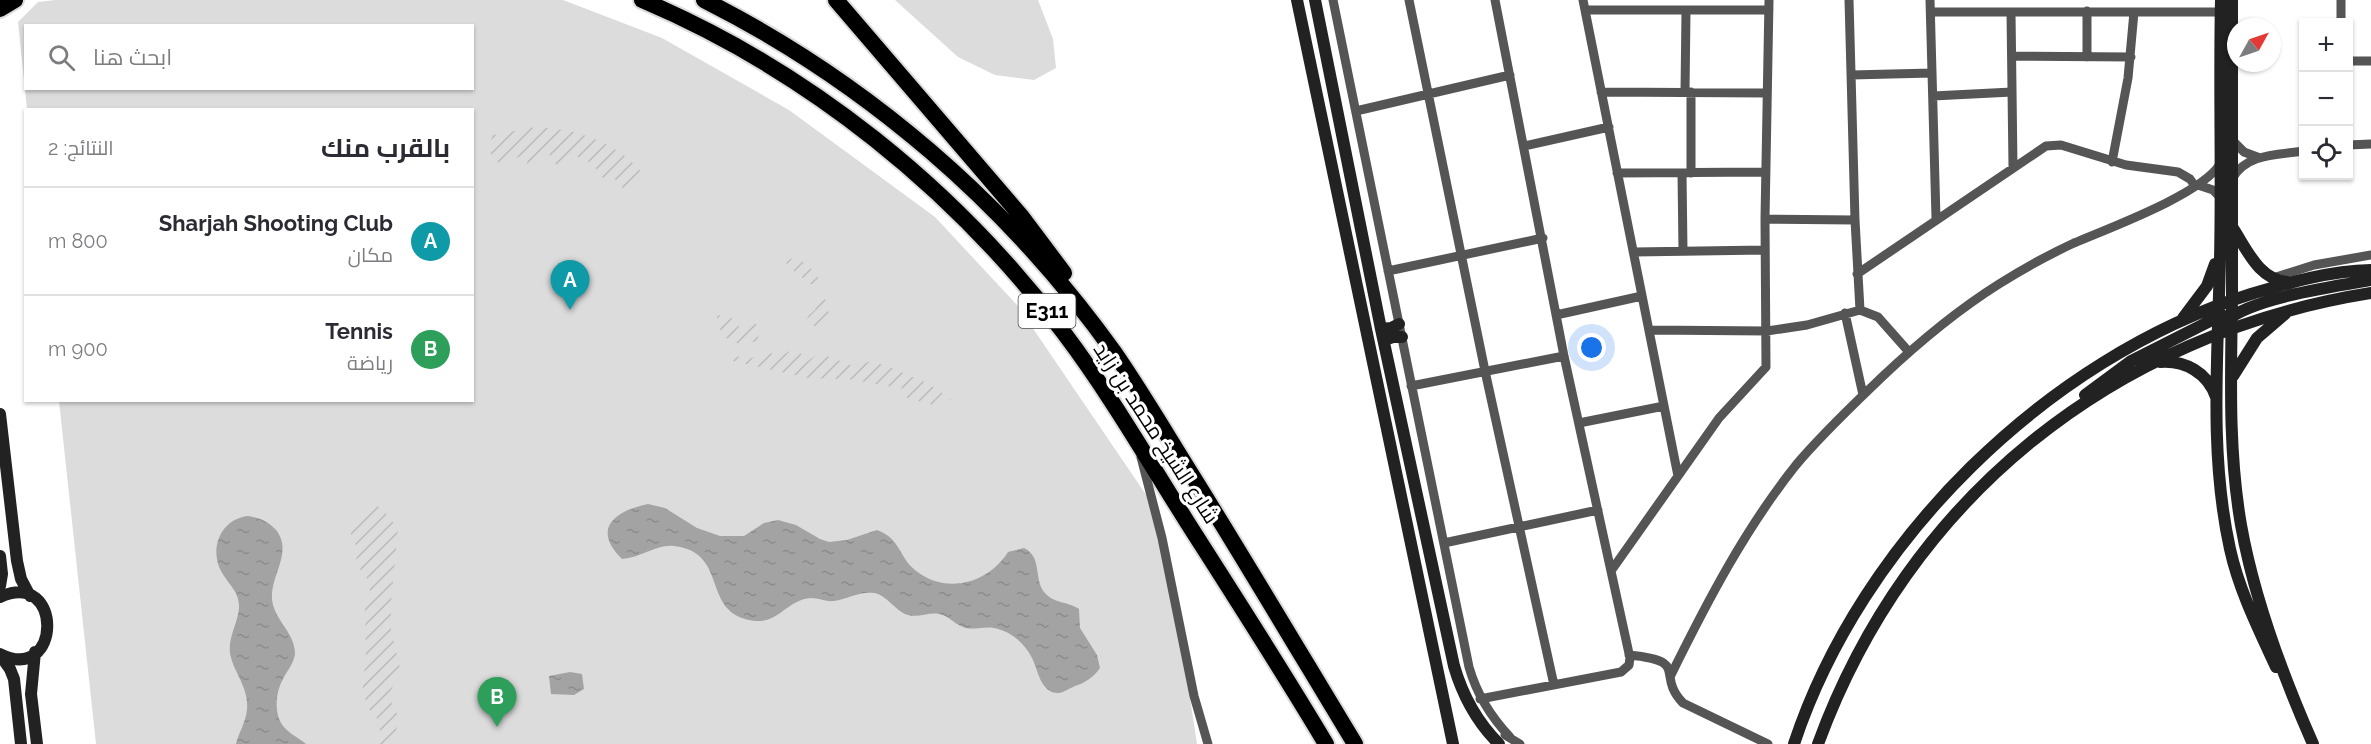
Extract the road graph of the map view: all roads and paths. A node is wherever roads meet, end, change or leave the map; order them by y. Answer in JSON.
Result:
{"nodes":[{"id":1,"x":15,"y":0,"type":"edge"},
{"id":2,"x":642,"y":0,"type":"edge"},
{"id":3,"x":704,"y":0,"type":"edge"},
{"id":4,"x":836,"y":0,"type":"edge"},
{"id":5,"x":1297,"y":0,"type":"edge"},
{"id":6,"x":1315,"y":0,"type":"edge"},
{"id":7,"x":1333,"y":0,"type":"edge"},
{"id":8,"x":1408,"y":0,"type":"edge"},
{"id":9,"x":1495,"y":0,"type":"edge"},
{"id":10,"x":1583,"y":0,"type":"edge"},
{"id":11,"x":1849,"y":0,"type":"edge"},
{"id":12,"x":1930,"y":0,"type":"edge"},
{"id":13,"x":2072,"y":0,"type":"edge"},
{"id":14,"x":2232,"y":0,"type":"edge"},
{"id":15,"x":2341,"y":0,"type":"edge"},
{"id":16,"x":1769,"y":5,"type":"edge"},
{"id":17,"x":2221,"y":6,"type":"edge"},
{"id":18,"x":0,"y":9,"type":"edge"},
{"id":19,"x":1585,"y":10,"type":"junction"},
{"id":20,"x":1686,"y":11,"type":"junction"},
{"id":21,"x":2072,"y":11,"type":"junction"},
{"id":22,"x":2087,"y":11,"type":"junction"},
{"id":23,"x":1931,"y":12,"type":"junction"},
{"id":24,"x":2011,"y":12,"type":"junction"},
{"id":25,"x":2134,"y":12,"type":"junction"},
{"id":26,"x":2341,"y":18,"type":"edge"},
{"id":27,"x":2012,"y":56,"type":"junction"},
{"id":28,"x":2087,"y":57,"type":"junction"},
{"id":29,"x":2131,"y":57,"type":"junction"},
{"id":30,"x":2353,"y":61,"type":"edge"},
{"id":31,"x":2371,"y":61,"type":"edge"},
{"id":32,"x":1932,"y":73,"type":"junction"},
{"id":33,"x":1510,"y":75,"type":"junction"},
{"id":34,"x":1851,"y":75,"type":"junction"},
{"id":35,"x":1602,"y":92,"type":"junction"},
{"id":36,"x":1688,"y":92,"type":"junction"},
{"id":37,"x":2012,"y":92,"type":"junction"},
{"id":38,"x":1767,"y":93,"type":"junction"},
{"id":39,"x":1428,"y":95,"type":"junction"},
{"id":40,"x":1933,"y":96,"type":"junction"},
{"id":41,"x":1356,"y":111,"type":"junction"},
{"id":42,"x":1609,"y":128,"type":"junction"},
{"id":43,"x":2232,"y":140,"type":"junction"},
{"id":44,"x":2371,"y":144,"type":"edge"},
{"id":45,"x":1524,"y":146,"type":"junction"},
{"id":46,"x":2353,"y":146,"type":"edge"},
{"id":47,"x":2299,"y":152,"type":"edge"},
{"id":48,"x":2260,"y":158,"type":"junction"},
{"id":49,"x":2112,"y":162,"type":"junction"},
{"id":50,"x":2222,"y":162,"type":"junction"},
{"id":51,"x":2013,"y":167,"type":"junction"},
{"id":52,"x":1766,"y":172,"type":"junction"},
{"id":53,"x":1617,"y":173,"type":"junction"},
{"id":54,"x":1687,"y":173,"type":"junction"},
{"id":55,"x":2232,"y":179,"type":"junction"},
{"id":56,"x":2196,"y":185,"type":"junction"},
{"id":57,"x":2221,"y":198,"type":"junction"},
{"id":58,"x":1936,"y":218,"type":"junction"},
{"id":59,"x":1765,"y":219,"type":"junction"},
{"id":60,"x":1855,"y":220,"type":"junction"},
{"id":61,"x":2232,"y":226,"type":"junction"},
{"id":62,"x":1543,"y":238,"type":"junction"},
{"id":63,"x":2220,"y":243,"type":"junction"},
{"id":64,"x":1765,"y":250,"type":"junction"},
{"id":65,"x":1683,"y":251,"type":"junction"},
{"id":66,"x":1634,"y":252,"type":"junction"},
{"id":67,"x":1461,"y":255,"type":"junction"},
{"id":68,"x":2371,"y":255,"type":"edge"},
{"id":69,"x":2371,"y":270,"type":"edge"},
{"id":70,"x":1388,"y":271,"type":"junction"},
{"id":71,"x":1857,"y":273,"type":"junction"},
{"id":72,"x":2273,"y":278,"type":"junction"},
{"id":73,"x":2371,"y":280,"type":"edge"},
{"id":74,"x":2292,"y":282,"type":"junction"},
{"id":75,"x":2371,"y":293,"type":"edge"},
{"id":76,"x":1642,"y":296,"type":"junction"},
{"id":77,"x":2232,"y":300,"type":"junction"},
{"id":78,"x":2295,"y":308,"type":"junction"},
{"id":79,"x":1860,"y":310,"type":"junction"},
{"id":80,"x":2218,"y":312,"type":"junction"},
{"id":81,"x":1845,"y":313,"type":"junction"},
{"id":82,"x":1556,"y":315,"type":"junction"},
{"id":83,"x":2180,"y":322,"type":"junction"},
{"id":84,"x":2231,"y":322,"type":"junction"},
{"id":85,"x":1399,"y":324,"type":"junction"},
{"id":86,"x":1649,"y":330,"type":"junction"},
{"id":87,"x":1767,"y":331,"type":"junction"},
{"id":88,"x":2217,"y":333,"type":"junction"},
{"id":89,"x":1383,"y":334,"type":"junction"},
{"id":90,"x":1402,"y":337,"type":"junction"},
{"id":91,"x":1114,"y":352,"type":"junction"},
{"id":92,"x":1909,"y":352,"type":"junction"},
{"id":93,"x":1564,"y":356,"type":"junction"},
{"id":94,"x":2153,"y":363,"type":"junction"},
{"id":95,"x":1485,"y":371,"type":"junction"},
{"id":96,"x":2231,"y":380,"type":"junction"},
{"id":97,"x":1412,"y":386,"type":"junction"},
{"id":98,"x":1863,"y":395,"type":"junction"},
{"id":99,"x":2217,"y":400,"type":"junction"},
{"id":100,"x":1664,"y":406,"type":"junction"},
{"id":101,"x":0,"y":414,"type":"edge"},
{"id":102,"x":2066,"y":416,"type":"junction"},
{"id":103,"x":1579,"y":423,"type":"junction"},
{"id":104,"x":1138,"y":445,"type":"junction"},
{"id":105,"x":1678,"y":476,"type":"junction"},
{"id":106,"x":1598,"y":510,"type":"junction"},
{"id":107,"x":1520,"y":527,"type":"junction"},
{"id":108,"x":1444,"y":543,"type":"junction"},
{"id":109,"x":0,"y":556,"type":"edge"},
{"id":110,"x":1611,"y":571,"type":"junction"},
{"id":111,"x":0,"y":586,"type":"edge"},
{"id":112,"x":30,"y":596,"type":"junction"},
{"id":113,"x":0,"y":597,"type":"edge"},
{"id":114,"x":35,"y":652,"type":"junction"},
{"id":115,"x":0,"y":654,"type":"edge"},
{"id":116,"x":1629,"y":655,"type":"junction"},
{"id":117,"x":1671,"y":675,"type":"junction"},
{"id":118,"x":1554,"y":685,"type":"junction"},
{"id":119,"x":1480,"y":699,"type":"junction"},
{"id":120,"x":2305,"y":725,"type":"junction"},
{"id":121,"x":1510,"y":737,"type":"junction"},
{"id":122,"x":1494,"y":740,"type":"edge"},
{"id":123,"x":21,"y":744,"type":"edge"},
{"id":124,"x":37,"y":744,"type":"edge"},
{"id":125,"x":1208,"y":744,"type":"edge"},
{"id":126,"x":1326,"y":744,"type":"edge"},
{"id":127,"x":1355,"y":744,"type":"edge"},
{"id":128,"x":1453,"y":744,"type":"edge"},
{"id":129,"x":1521,"y":744,"type":"edge"},
{"id":130,"x":1768,"y":744,"type":"edge"},
{"id":131,"x":1794,"y":744,"type":"edge"},
{"id":132,"x":1818,"y":744,"type":"edge"},
{"id":133,"x":2313,"y":744,"type":"edge"}],
"edges":[{"from":1,"to":18,"type":"highway"},
{"from":2,"to":104,"type":"highway","name":"شارع الشيخ محمد بن زايد","number":"E311"},
{"from":3,"to":91,"type":"highway","name":"شارع الشيخ محمد بن زايد","number":"E311"},
{"from":4,"to":91,"type":"highway"},
{"from":5,"to":128,"type":"street"},
{"from":6,"to":89,"type":"street"},
{"from":7,"to":41,"type":"street"},
{"from":8,"to":39,"type":"street"},
{"from":9,"to":33,"type":"street"},
{"from":10,"to":19,"type":"street"},
{"from":11,"to":34,"type":"street"},
{"from":12,"to":23,"type":"street"},
{"from":13,"to":21,"type":"street"},
{"from":14,"to":43,"type":"street"},
{"from":15,"to":26,"type":"street"},
{"from":16,"to":20,"type":"street"},
{"from":16,"to":38,"type":"street"},
{"from":17,"to":25,"type":"street"},
{"from":17,"to":50,"type":"street"},
{"from":19,"to":20,"type":"street"},
{"from":19,"to":35,"type":"street"},
{"from":20,"to":36,"type":"street"},
{"from":21,"to":22,"type":"street"},
{"from":21,"to":24,"type":"street"},
{"from":22,"to":25,"type":"street"},
{"from":22,"to":28,"type":"street"},
{"from":23,"to":24,"type":"street"},
{"from":23,"to":32,"type":"street"},
{"from":24,"to":27,"type":"street"},
{"from":25,"to":29,"type":"street"},
{"from":27,"to":28,"type":"street"},
{"from":27,"to":37,"type":"street"},
{"from":28,"to":29,"type":"street"},
{"from":29,"to":49,"type":"street"},
{"from":30,"to":31,"type":"street"},
{"from":32,"to":34,"type":"street"},
{"from":32,"to":40,"type":"street"},
{"from":33,"to":39,"type":"street"},
{"from":33,"to":45,"type":"street"},
{"from":34,"to":60,"type":"street"},
{"from":35,"to":36,"type":"street"},
{"from":35,"to":42,"type":"street"},
{"from":36,"to":38,"type":"street"},
{"from":36,"to":54,"type":"street"},
{"from":37,"to":40,"type":"street"},
{"from":37,"to":51,"type":"street"},
{"from":38,"to":52,"type":"street"},
{"from":39,"to":41,"type":"street"},
{"from":39,"to":67,"type":"street"},
{"from":40,"to":58,"type":"street"},
{"from":41,"to":70,"type":"street"},
{"from":42,"to":45,"type":"street"},
{"from":42,"to":53,"type":"street"},
{"from":43,"to":48,"type":"street"},
{"from":43,"to":55,"type":"street"},
{"from":44,"to":46,"type":"street"},
{"from":45,"to":62,"type":"street"},
{"from":47,"to":48,"type":"street"},
{"from":48,"to":55,"type":"street"},
{"from":49,"to":51,"type":"street"},
{"from":49,"to":56,"type":"street"},
{"from":50,"to":56,"type":"street"},
{"from":50,"to":57,"type":"street"},
{"from":51,"to":58,"type":"street"},
{"from":52,"to":54,"type":"street"},
{"from":52,"to":59,"type":"street"},
{"from":53,"to":54,"type":"street"},
{"from":53,"to":66,"type":"street"},
{"from":54,"to":65,"type":"street"},
{"from":55,"to":61,"type":"street"},
{"from":56,"to":57,"type":"street"},
{"from":56,"to":92,"type":"street"},
{"from":57,"to":63,"type":"street"},
{"from":58,"to":71,"type":"street"},
{"from":59,"to":60,"type":"street"},
{"from":59,"to":64,"type":"street"},
{"from":60,"to":71,"type":"street"},
{"from":61,"to":72,"type":"street"},
{"from":61,"to":77,"type":"street"},
{"from":62,"to":67,"type":"street"},
{"from":62,"to":82,"type":"street"},
{"from":63,"to":80,"type":"street"},
{"from":63,"to":83,"type":"street"},
{"from":64,"to":65,"type":"street"},
{"from":64,"to":87,"type":"street"},
{"from":65,"to":66,"type":"street"},
{"from":66,"to":76,"type":"street"},
{"from":67,"to":70,"type":"street"},
{"from":67,"to":95,"type":"street"},
{"from":68,"to":72,"type":"street"},
{"from":69,"to":74,"type":"street"},
{"from":70,"to":85,"type":"street"},
{"from":71,"to":79,"type":"street"},
{"from":72,"to":74,"type":"street"},
{"from":73,"to":84,"type":"street"},
{"from":74,"to":77,"type":"street"},
{"from":75,"to":78,"type":"street"},
{"from":76,"to":82,"type":"street"},
{"from":76,"to":86,"type":"street"},
{"from":77,"to":80,"type":"street"},
{"from":77,"to":84,"type":"street"},
{"from":78,"to":84,"type":"street"},
{"from":78,"to":96,"type":"street"},
{"from":79,"to":81,"type":"street"},
{"from":79,"to":92,"type":"street"},
{"from":80,"to":83,"type":"street"},
{"from":80,"to":88,"type":"street"},
{"from":80,"to":102,"type":"street"},
{"from":81,"to":87,"type":"street"},
{"from":81,"to":98,"type":"street"},
{"from":82,"to":93,"type":"street"},
{"from":83,"to":131,"type":"street"},
{"from":84,"to":88,"type":"street"},
{"from":84,"to":96,"type":"street"},
{"from":85,"to":89,"type":"street"},
{"from":85,"to":90,"type":"street"},
{"from":86,"to":87,"type":"street"},
{"from":86,"to":100,"type":"street"},
{"from":87,"to":105,"type":"street"},
{"from":88,"to":94,"type":"street"},
{"from":88,"to":99,"type":"street"},
{"from":89,"to":90,"type":"street"},
{"from":89,"to":122,"type":"street"},
{"from":90,"to":97,"type":"street"},
{"from":91,"to":127,"type":"highway","name":"شارع الشيخ محمد بن زايد","number":"E311"},
{"from":92,"to":98,"type":"street"},
{"from":93,"to":95,"type":"street"},
{"from":93,"to":103,"type":"street"},
{"from":94,"to":99,"type":"street"},
{"from":94,"to":102,"type":"street"},
{"from":95,"to":97,"type":"street"},
{"from":95,"to":107,"type":"street"},
{"from":96,"to":120,"type":"street"},
{"from":97,"to":108,"type":"street"},
{"from":98,"to":117,"type":"street"},
{"from":99,"to":120,"type":"street"},
{"from":100,"to":103,"type":"street"},
{"from":100,"to":105,"type":"street"},
{"from":101,"to":112,"type":"street"},
{"from":102,"to":132,"type":"street"},
{"from":103,"to":106,"type":"street"},
{"from":104,"to":125,"type":"street"},
{"from":104,"to":126,"type":"highway","name":"شارع الشيخ محمد بن زايد","number":"E311"},
{"from":105,"to":110,"type":"street"},
{"from":106,"to":107,"type":"street"},
{"from":106,"to":110,"type":"street"},
{"from":107,"to":108,"type":"street"},
{"from":107,"to":118,"type":"street"},
{"from":108,"to":119,"type":"street"},
{"from":109,"to":111,"type":"street"},
{"from":110,"to":116,"type":"street"},
{"from":112,"to":113,"type":"street"},
{"from":112,"to":114,"type":"street"},
{"from":114,"to":115,"type":"street"},
{"from":114,"to":124,"type":"street"},
{"from":115,"to":123,"type":"street"},
{"from":116,"to":117,"type":"street"},
{"from":116,"to":118,"type":"street"},
{"from":117,"to":130,"type":"street"},
{"from":118,"to":119,"type":"street"},
{"from":119,"to":121,"type":"street"},
{"from":120,"to":133,"type":"street"},
{"from":121,"to":122,"type":"street"},
{"from":121,"to":129,"type":"street"}]}
